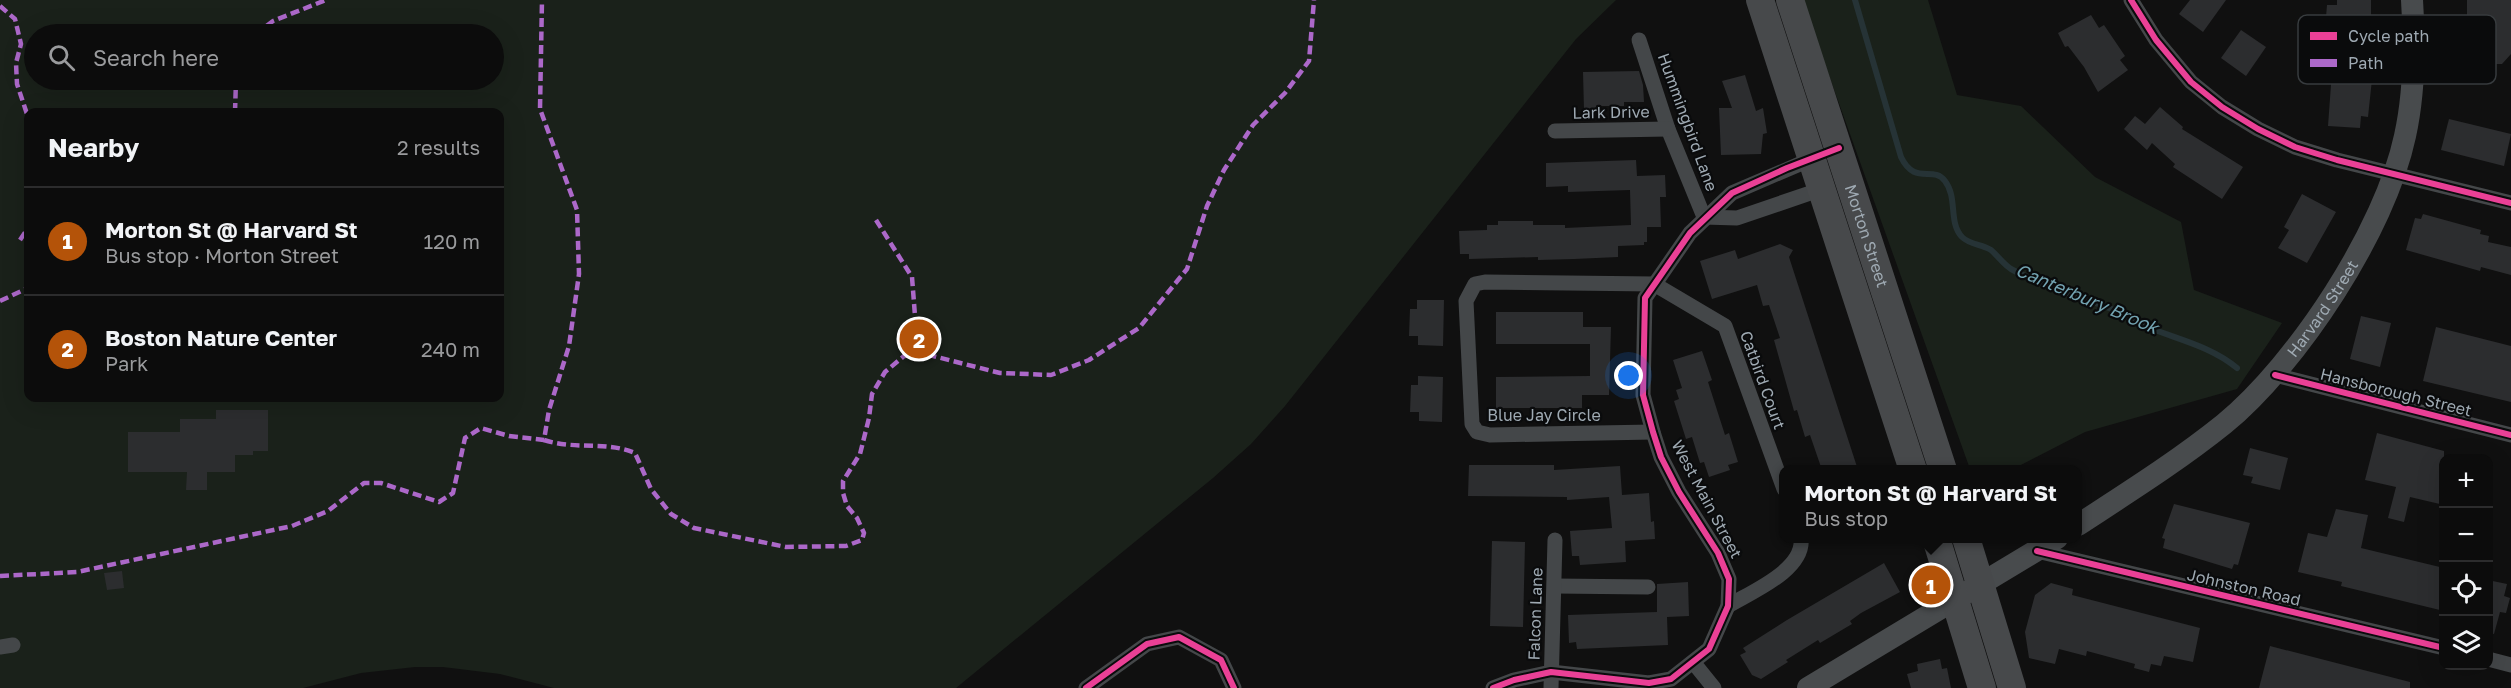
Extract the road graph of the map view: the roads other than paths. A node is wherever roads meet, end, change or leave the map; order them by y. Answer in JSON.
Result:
{"nodes":[{"id":1,"x":1760,"y":0,"type":"edge"},
{"id":2,"x":1790,"y":0,"type":"edge"},
{"id":3,"x":2131,"y":0,"type":"edge"},
{"id":4,"x":2412,"y":0,"type":"edge"},
{"id":5,"x":2412,"y":15,"type":"edge"},
{"id":6,"x":1639,"y":40,"type":"dead end"},
{"id":7,"x":2412,"y":84,"type":"edge"},
{"id":8,"x":1668,"y":129,"type":"junction"},
{"id":9,"x":1555,"y":131,"type":"dead end"},
{"id":10,"x":1839,"y":148,"type":"junction"},
{"id":11,"x":1812,"y":158,"type":"junction"},
{"id":12,"x":2394,"y":174,"type":"junction"},
{"id":13,"x":1850,"y":179,"type":"junction"},
{"id":14,"x":1822,"y":189,"type":"junction"},
{"id":15,"x":2511,"y":203,"type":"edge"},
{"id":16,"x":1704,"y":217,"type":"junction"},
{"id":17,"x":1654,"y":284,"type":"junction"},
{"id":18,"x":2275,"y":375,"type":"junction"},
{"id":19,"x":1653,"y":432,"type":"junction"},
{"id":20,"x":2511,"y":435,"type":"edge"},
{"id":21,"x":1911,"y":465,"type":"edge"},
{"id":22,"x":1941,"y":465,"type":"edge"},
{"id":23,"x":1779,"y":475,"type":"edge"},
{"id":24,"x":2082,"y":522,"type":"edge"},
{"id":25,"x":1555,"y":540,"type":"dead end"},
{"id":26,"x":1802,"y":543,"type":"edge"},
{"id":27,"x":1938,"y":543,"type":"edge"},
{"id":28,"x":1968,"y":543,"type":"edge"},
{"id":29,"x":2049,"y":543,"type":"edge"},
{"id":30,"x":2037,"y":551,"type":"junction"},
{"id":31,"x":1555,"y":586,"type":"junction"},
{"id":32,"x":1981,"y":586,"type":"junction"},
{"id":33,"x":1648,"y":587,"type":"dead end"},
{"id":34,"x":1956,"y":601,"type":"junction"},
{"id":35,"x":1728,"y":606,"type":"junction"},
{"id":36,"x":2439,"y":647,"type":"edge"},
{"id":37,"x":2493,"y":660,"type":"edge"},
{"id":38,"x":1693,"y":663,"type":"junction"},
{"id":39,"x":2511,"y":665,"type":"edge"},
{"id":40,"x":1551,"y":672,"type":"junction"},
{"id":41,"x":1675,"y":683,"type":"edge"},
{"id":42,"x":1086,"y":688,"type":"edge"},
{"id":43,"x":1234,"y":688,"type":"edge"},
{"id":44,"x":1493,"y":688,"type":"edge"},
{"id":45,"x":1551,"y":688,"type":"edge"},
{"id":46,"x":1714,"y":688,"type":"edge"},
{"id":47,"x":1808,"y":688,"type":"edge"},
{"id":48,"x":1982,"y":688,"type":"edge"},
{"id":49,"x":2012,"y":688,"type":"edge"}],
"edges":[{"from":1,"to":11,"type":"highway","name":"Morton Street"},
{"from":2,"to":10,"type":"highway","name":"Morton Street"},
{"from":3,"to":12,"type":"street"},
{"from":4,"to":5,"type":"main road","name":"Harvard Street"},
{"from":6,"to":8,"type":"street","name":"Hummingbird Lane"},
{"from":7,"to":12,"type":"main road","name":"Harvard Street"},
{"from":8,"to":9,"type":"street","name":"Lark Drive"},
{"from":8,"to":16,"type":"street","name":"Hummingbird Lane"},
{"from":10,"to":11,"type":"street","name":"West Main Street"},
{"from":10,"to":13,"type":"highway","name":"Morton Street"},
{"from":11,"to":14,"type":"highway","name":"Morton Street"},
{"from":11,"to":16,"type":"street","name":"West Main Street"},
{"from":12,"to":15,"type":"street"},
{"from":12,"to":18,"type":"main road","name":"Harvard Street"},
{"from":13,"to":14,"type":"street"},
{"from":13,"to":22,"type":"highway","name":"Morton Street"},
{"from":14,"to":16,"type":"street"},
{"from":14,"to":21,"type":"highway","name":"Morton Street"},
{"from":16,"to":17,"type":"street","name":"West Main Street"},
{"from":17,"to":19,"type":"street","name":"West Main Street"},
{"from":17,"to":19,"type":"street","name":"Blue Jay Circle"},
{"from":17,"to":23,"type":"street","name":"Catbird Court"},
{"from":18,"to":20,"type":"street","name":"Hansborough Street"},
{"from":18,"to":24,"type":"main road","name":"Harvard Street"},
{"from":19,"to":35,"type":"street","name":"West Main Street"},
{"from":25,"to":31,"type":"street","name":"Falcon Lane"},
{"from":26,"to":35,"type":"street"},
{"from":27,"to":34,"type":"highway"},
{"from":28,"to":32,"type":"highway"},
{"from":29,"to":30,"type":"main road"},
{"from":30,"to":32,"type":"main road"},
{"from":30,"to":36,"type":"street","name":"Johnston Road"},
{"from":31,"to":33,"type":"street"},
{"from":31,"to":40,"type":"street","name":"Falcon Lane"},
{"from":32,"to":34,"type":"main road"},
{"from":32,"to":49,"type":"highway"},
{"from":34,"to":47,"type":"main road"},
{"from":34,"to":48,"type":"highway"},
{"from":35,"to":38,"type":"street","name":"West Main Street"},
{"from":37,"to":39,"type":"street"},
{"from":38,"to":41,"type":"street","name":"West Main Street"},
{"from":38,"to":46,"type":"street"},
{"from":40,"to":41,"type":"street","name":"West Main Street"},
{"from":40,"to":44,"type":"street","name":"West Main Street"},
{"from":40,"to":45,"type":"street","name":"Falcon Lane"},
{"from":42,"to":43,"type":"street"}]}
